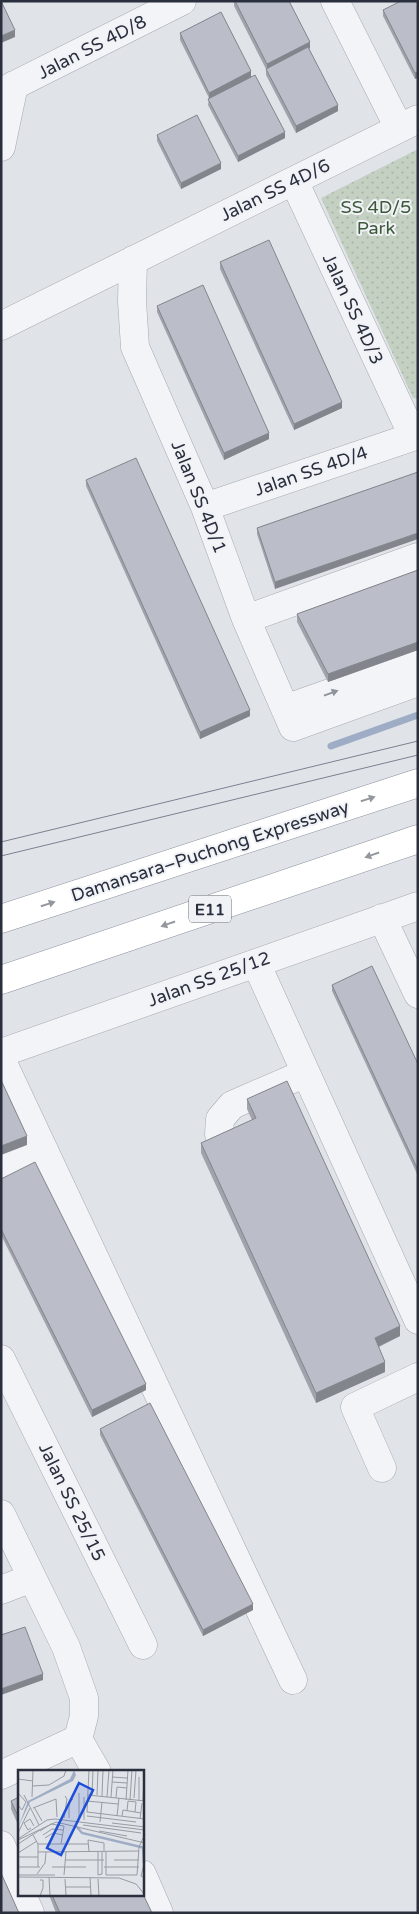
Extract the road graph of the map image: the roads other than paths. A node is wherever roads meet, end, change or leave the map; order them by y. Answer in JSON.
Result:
{"nodes":[{"id":1,"x":182,"y":1,"type":"edge"},
{"id":2,"x":335,"y":1,"type":"edge"},
{"id":3,"x":8,"y":89,"type":"edge"},
{"id":4,"x":409,"y":123,"type":"edge"},
{"id":5,"x":1,"y":147,"type":"edge"},
{"id":6,"x":294,"y":181,"type":"junction"},
{"id":7,"x":133,"y":260,"type":"junction"},
{"id":8,"x":1,"y":326,"type":"edge"},
{"id":9,"x":415,"y":436,"type":"edge"},
{"id":10,"x":205,"y":507,"type":"junction"},
{"id":11,"x":418,"y":557,"type":"edge"},
{"id":12,"x":246,"y":619,"type":"junction"},
{"id":13,"x":418,"y":662,"type":"edge"},
{"id":14,"x":418,"y":682,"type":"edge"},
{"id":15,"x":289,"y":718,"type":"junction"},
{"id":16,"x":418,"y":783,"type":"edge"},
{"id":17,"x":418,"y":839,"type":"edge"},
{"id":18,"x":418,"y":906,"type":"edge"},
{"id":19,"x":382,"y":918,"type":"junction"},
{"id":20,"x":1,"y":919,"type":"edge"},
{"id":21,"x":256,"y":963,"type":"junction"},
{"id":22,"x":1,"y":980,"type":"edge"},
{"id":23,"x":418,"y":994,"type":"edge"},
{"id":24,"x":1,"y":1053,"type":"edge"},
{"id":25,"x":1,"y":1059,"type":"edge"},
{"id":26,"x":306,"y":1073,"type":"junction"},
{"id":27,"x":219,"y":1134,"type":"edge"},
{"id":28,"x":44,"y":1150,"type":"junction"},
{"id":29,"x":1,"y":1169,"type":"edge"},
{"id":30,"x":418,"y":1320,"type":"edge"},
{"id":31,"x":1,"y":1360,"type":"edge"},
{"id":32,"x":418,"y":1377,"type":"edge"},
{"id":33,"x":382,"y":1468,"type":"dead end"},
{"id":34,"x":1,"y":1514,"type":"edge"},
{"id":35,"x":32,"y":1578,"type":"junction"},
{"id":36,"x":1,"y":1590,"type":"edge"},
{"id":37,"x":143,"y":1645,"type":"dead end"},
{"id":38,"x":293,"y":1680,"type":"dead end"},
{"id":39,"x":78,"y":1739,"type":"junction"},
{"id":40,"x":96,"y":1770,"type":"edge"},
{"id":41,"x":1,"y":1775,"type":"edge"},
{"id":42,"x":1,"y":1845,"type":"edge"},
{"id":43,"x":144,"y":1879,"type":"edge"},
{"id":44,"x":18,"y":1885,"type":"edge"},
{"id":45,"x":22,"y":1896,"type":"edge"},
{"id":46,"x":30,"y":1913,"type":"edge"},
{"id":47,"x":159,"y":1913,"type":"edge"}],
"edges":[{"from":1,"to":3,"type":"street","name":"Jalan SS 4D/8"},
{"from":2,"to":4,"type":"street"},
{"from":3,"to":5,"type":"street"},
{"from":4,"to":6,"type":"street","name":"Jalan SS 4D/6"},
{"from":6,"to":7,"type":"street","name":"Jalan SS 4D/6"},
{"from":6,"to":9,"type":"street","name":"Jalan SS 4D/3"},
{"from":7,"to":8,"type":"street","name":"Jalan SS 4D/6"},
{"from":7,"to":10,"type":"street","name":"Jalan SS 4D/1"},
{"from":9,"to":10,"type":"street","name":"Jalan SS 4D/4"},
{"from":10,"to":12,"type":"street","name":"Jalan SS 4D/1"},
{"from":11,"to":12,"type":"street"},
{"from":12,"to":15,"type":"street","name":"Jalan SS 4D/1"},
{"from":15,"to":13,"type":"street","one_way":true},
{"from":14,"to":15,"type":"street"},
{"from":20,"to":16,"type":"highway","name":"Damansara–Puchong Expressway","one_way":true},
{"from":17,"to":22,"type":"highway","number":"E11","one_way":true},
{"from":18,"to":19,"type":"street","name":"Jalan SS 25/12"},
{"from":19,"to":21,"type":"street","name":"Jalan SS 25/12"},
{"from":19,"to":23,"type":"street"},
{"from":21,"to":24,"type":"street","name":"Jalan SS 25/12"},
{"from":21,"to":26,"type":"street"},
{"from":25,"to":28,"type":"street"},
{"from":26,"to":27,"type":"street"},
{"from":26,"to":30,"type":"street"},
{"from":28,"to":29,"type":"street"},
{"from":28,"to":38,"type":"street"},
{"from":31,"to":37,"type":"street","name":"Jalan SS 25/15"},
{"from":32,"to":33,"type":"street"},
{"from":34,"to":35,"type":"street"},
{"from":35,"to":36,"type":"street"},
{"from":35,"to":39,"type":"street"},
{"from":39,"to":40,"type":"street"},
{"from":39,"to":41,"type":"street"},
{"from":42,"to":44,"type":"street"},
{"from":43,"to":47,"type":"street"},
{"from":45,"to":46,"type":"street"}]}
